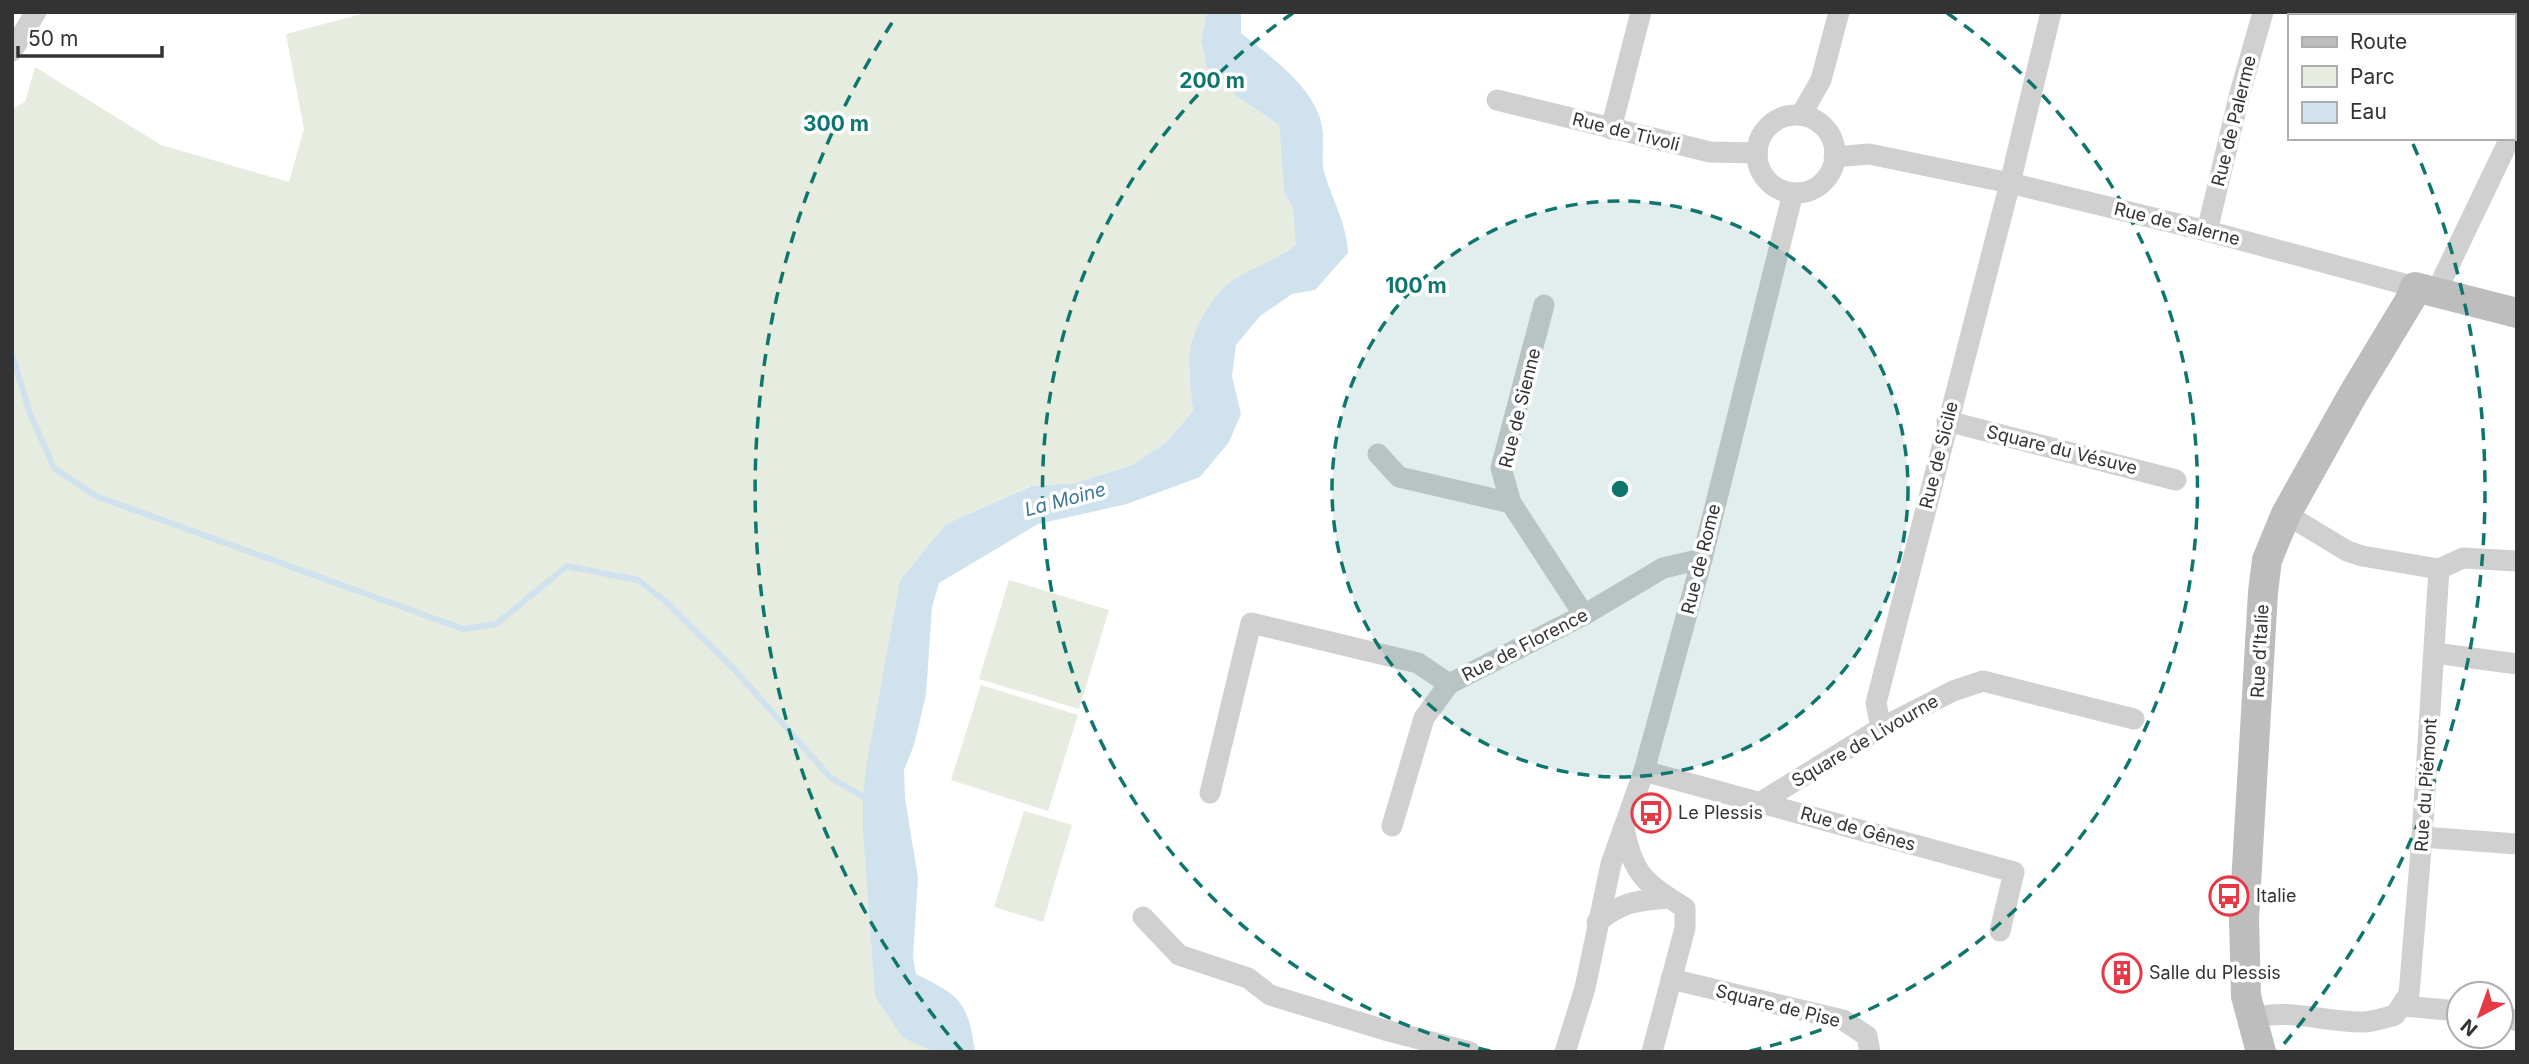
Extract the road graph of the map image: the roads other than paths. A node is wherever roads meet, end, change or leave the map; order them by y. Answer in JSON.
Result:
{"nodes":[{"id":1,"x":36,"y":12,"type":"edge"},
{"id":2,"x":1641,"y":12,"type":"edge"},
{"id":3,"x":1839,"y":12,"type":"edge"},
{"id":4,"x":2051,"y":12,"type":"edge"},
{"id":5,"x":2263,"y":12,"type":"edge"},
{"id":6,"x":12,"y":51,"type":"edge"},
{"id":7,"x":1497,"y":100,"type":"dead end"},
{"id":8,"x":1801,"y":116,"type":"junction"},
{"id":9,"x":1611,"y":129,"type":"junction"},
{"id":10,"x":2509,"y":140,"type":"edge"},
{"id":11,"x":1757,"y":153,"type":"junction"},
{"id":12,"x":1835,"y":156,"type":"junction"},
{"id":13,"x":2010,"y":183,"type":"junction"},
{"id":14,"x":1793,"y":192,"type":"junction"},
{"id":15,"x":2207,"y":231,"type":"junction"},
{"id":16,"x":2425,"y":290,"type":"junction"},
{"id":17,"x":1544,"y":305,"type":"dead end"},
{"id":18,"x":2517,"y":313,"type":"edge"},
{"id":19,"x":1947,"y":421,"type":"junction"},
{"id":20,"x":1378,"y":454,"type":"dead end"},
{"id":21,"x":2176,"y":480,"type":"dead end"},
{"id":22,"x":1511,"y":503,"type":"junction"},
{"id":23,"x":2286,"y":514,"type":"junction"},
{"id":24,"x":1702,"y":559,"type":"junction"},
{"id":25,"x":2517,"y":561,"type":"edge"},
{"id":26,"x":2439,"y":569,"type":"junction"},
{"id":27,"x":1584,"y":615,"type":"junction"},
{"id":28,"x":2435,"y":653,"type":"junction"},
{"id":29,"x":2517,"y":664,"type":"edge"},
{"id":30,"x":1449,"y":684,"type":"junction"},
{"id":31,"x":2134,"y":719,"type":"dead end"},
{"id":32,"x":1881,"y":728,"type":"junction"},
{"id":33,"x":1643,"y":771,"type":"junction"},
{"id":34,"x":1210,"y":793,"type":"dead end"},
{"id":35,"x":1761,"y":802,"type":"junction"},
{"id":36,"x":1392,"y":826,"type":"dead end"},
{"id":37,"x":1624,"y":828,"type":"junction"},
{"id":38,"x":2422,"y":837,"type":"junction"},
{"id":39,"x":2517,"y":844,"type":"edge"},
{"id":40,"x":1668,"y":898,"type":"junction"},
{"id":41,"x":1143,"y":917,"type":"dead end"},
{"id":42,"x":1597,"y":922,"type":"junction"},
{"id":43,"x":2000,"y":931,"type":"dead end"},
{"id":44,"x":1671,"y":979,"type":"junction"},
{"id":45,"x":2403,"y":1006,"type":"junction"},
{"id":46,"x":2445,"y":1010,"type":"edge"},
{"id":47,"x":2251,"y":1018,"type":"junction"},
{"id":48,"x":1392,"y":1042,"type":"edge"},
{"id":49,"x":1470,"y":1052,"type":"edge"},
{"id":50,"x":1565,"y":1052,"type":"edge"},
{"id":51,"x":1652,"y":1052,"type":"edge"},
{"id":52,"x":1870,"y":1052,"type":"edge"},
{"id":53,"x":2261,"y":1052,"type":"edge"}],
"edges":[{"from":1,"to":6,"type":"street"},
{"from":2,"to":9,"type":"street"},
{"from":3,"to":8,"type":"street"},
{"from":4,"to":13,"type":"street"},
{"from":5,"to":15,"type":"street","name":"Rue de Palerme"},
{"from":7,"to":9,"type":"street","name":"Rue de Tivoli"},
{"from":8,"to":11,"type":"street"},
{"from":8,"to":12,"type":"street"},
{"from":9,"to":11,"type":"street","name":"Rue de Tivoli"},
{"from":10,"to":16,"type":"street"},
{"from":11,"to":14,"type":"street"},
{"from":12,"to":13,"type":"street","name":"Rue de Salerne"},
{"from":12,"to":14,"type":"street"},
{"from":13,"to":15,"type":"street","name":"Rue de Salerne"},
{"from":13,"to":19,"type":"street","name":"Rue de Sicile"},
{"from":14,"to":24,"type":"street","name":"Rue de Rome"},
{"from":15,"to":16,"type":"street","name":"Rue de Salerne"},
{"from":16,"to":18,"type":"street","name":"Rue de Salerne"},
{"from":16,"to":23,"type":"street","name":"Rue d’Italie"},
{"from":17,"to":22,"type":"street","name":"Rue de Sienne"},
{"from":19,"to":21,"type":"street","name":"Square du Vésuve"},
{"from":19,"to":32,"type":"street","name":"Rue de Sicile"},
{"from":20,"to":22,"type":"street"},
{"from":22,"to":27,"type":"street","name":"Rue de Sienne"},
{"from":23,"to":26,"type":"street"},
{"from":23,"to":47,"type":"street","name":"Rue d’Italie"},
{"from":24,"to":27,"type":"street","name":"Rue de Florence"},
{"from":24,"to":33,"type":"street","name":"Rue de Rome"},
{"from":25,"to":26,"type":"street"},
{"from":26,"to":28,"type":"street","name":"Rue du Piémont"},
{"from":27,"to":30,"type":"street","name":"Rue de Florence"},
{"from":28,"to":29,"type":"street"},
{"from":28,"to":38,"type":"street","name":"Rue du Piémont"},
{"from":30,"to":34,"type":"street"},
{"from":30,"to":36,"type":"street","name":"Rue de Florence"},
{"from":31,"to":32,"type":"street","name":"Square de Livourne"},
{"from":32,"to":35,"type":"street","name":"Square de Livourne"},
{"from":33,"to":35,"type":"street","name":"Rue de Gênes"},
{"from":33,"to":37,"type":"street","name":"Rue de Rome"},
{"from":35,"to":43,"type":"street","name":"Rue de Gênes"},
{"from":37,"to":40,"type":"street"},
{"from":37,"to":42,"type":"street","name":"Rue de Rome"},
{"from":38,"to":39,"type":"street"},
{"from":38,"to":45,"type":"street","name":"Rue du Piémont"},
{"from":40,"to":42,"type":"street"},
{"from":40,"to":44,"type":"street"},
{"from":41,"to":48,"type":"street"},
{"from":42,"to":50,"type":"street","name":"Rue de Rome"},
{"from":44,"to":51,"type":"street"},
{"from":44,"to":52,"type":"street","name":"Square de Pise"},
{"from":45,"to":46,"type":"street"},
{"from":45,"to":47,"type":"street"},
{"from":47,"to":53,"type":"street","name":"Rue d’Italie"},
{"from":48,"to":49,"type":"street"}]}
